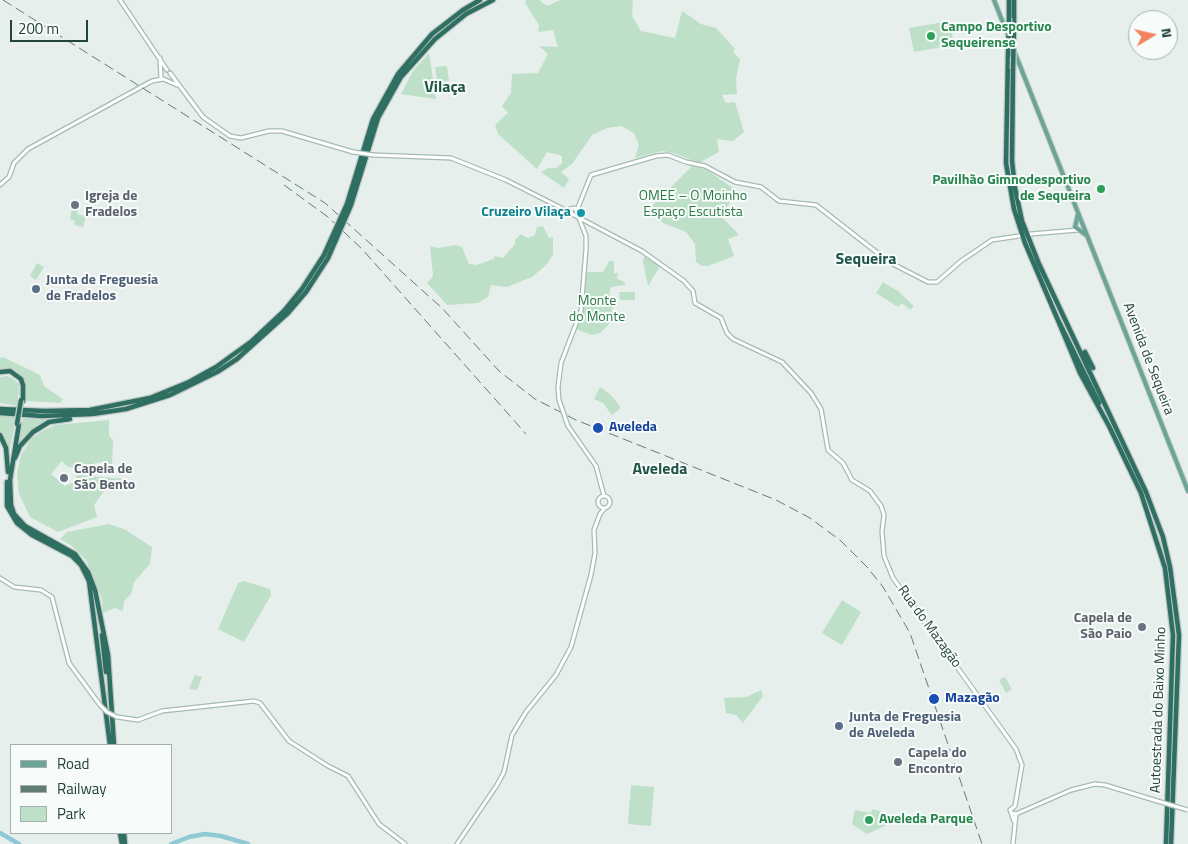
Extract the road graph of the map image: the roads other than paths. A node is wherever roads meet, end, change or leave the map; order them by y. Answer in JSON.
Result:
{"nodes":[{"id":1,"x":120,"y":0,"type":"edge"},
{"id":2,"x":480,"y":0,"type":"edge"},
{"id":3,"x":493,"y":0,"type":"edge"},
{"id":4,"x":994,"y":0,"type":"edge"},
{"id":5,"x":1009,"y":0,"type":"edge"},
{"id":6,"x":1014,"y":0,"type":"edge"},
{"id":7,"x":160,"y":57,"type":"junction"},
{"id":8,"x":169,"y":71,"type":"junction"},
{"id":9,"x":160,"y":73,"type":"junction"},
{"id":10,"x":164,"y":79,"type":"junction"},
{"id":11,"x":152,"y":81,"type":"junction"},
{"id":12,"x":178,"y":85,"type":"junction"},
{"id":13,"x":0,"y":185,"type":"edge"},
{"id":14,"x":581,"y":199,"type":"junction"},
{"id":15,"x":349,"y":204,"type":"junction"},
{"id":16,"x":560,"y":207,"type":"junction"},
{"id":17,"x":572,"y":207,"type":"junction"},
{"id":18,"x":576,"y":211,"type":"junction"},
{"id":19,"x":572,"y":214,"type":"junction"},
{"id":20,"x":580,"y":218,"type":"junction"},
{"id":21,"x":1078,"y":222,"type":"junction"},
{"id":22,"x":1084,"y":228,"type":"junction"},
{"id":23,"x":1065,"y":229,"type":"junction"},
{"id":24,"x":1078,"y":230,"type":"junction"},
{"id":25,"x":1031,"y":234,"type":"dead end"},
{"id":26,"x":1019,"y":236,"type":"dead end"},
{"id":27,"x":1086,"y":236,"type":"junction"},
{"id":28,"x":286,"y":312,"type":"junction"},
{"id":29,"x":0,"y":373,"type":"edge"},
{"id":30,"x":0,"y":407,"type":"edge"},
{"id":31,"x":0,"y":413,"type":"edge"},
{"id":32,"x":92,"y":414,"type":"junction"},
{"id":33,"x":0,"y":435,"type":"edge"},
{"id":34,"x":10,"y":470,"type":"junction"},
{"id":35,"x":1188,"y":492,"type":"edge"},
{"id":36,"x":603,"y":496,"type":"junction"},
{"id":37,"x":599,"y":506,"type":"junction"},
{"id":38,"x":605,"y":508,"type":"junction"},
{"id":39,"x":600,"y":514,"type":"junction"},
{"id":40,"x":0,"y":578,"type":"edge"},
{"id":41,"x":110,"y":744,"type":"edge"},
{"id":42,"x":114,"y":744,"type":"edge"},
{"id":43,"x":1016,"y":806,"type":"junction"},
{"id":44,"x":1023,"y":809,"type":"junction"},
{"id":45,"x":1188,"y":810,"type":"edge"},
{"id":46,"x":1015,"y":813,"type":"junction"},
{"id":47,"x":405,"y":844,"type":"edge"},
{"id":48,"x":457,"y":844,"type":"edge"},
{"id":49,"x":1013,"y":844,"type":"edge"},
{"id":50,"x":1166,"y":844,"type":"edge"},
{"id":51,"x":1171,"y":844,"type":"edge"}],
"edges":[{"from":1,"to":7,"type":"street","name":"Rua do Mazagão"},
{"from":2,"to":15,"type":"highway"},
{"from":3,"to":15,"type":"highway"},
{"from":4,"to":21,"type":"main road"},
{"from":5,"to":50,"type":"highway","name":"Autoestrada do Baixo Minho","bridge":true},
{"from":6,"to":51,"type":"highway","name":"Autoestrada do Baixo Minho","bridge":true},
{"from":7,"to":8,"type":"street","name":"Rua do Mazagão"},
{"from":7,"to":9,"type":"street"},
{"from":8,"to":9,"type":"street"},
{"from":8,"to":10,"type":"street"},
{"from":8,"to":12,"type":"street","name":"Rua do Mazagão"},
{"from":9,"to":10,"type":"street"},
{"from":9,"to":11,"type":"street"},
{"from":10,"to":11,"type":"street"},
{"from":10,"to":12,"type":"street"},
{"from":11,"to":13,"type":"street"},
{"from":12,"to":16,"type":"street","name":"Rua do Mazagão","bridge":true},
{"from":14,"to":17,"type":"street"},
{"from":14,"to":18,"type":"street"},
{"from":14,"to":26,"type":"street"},
{"from":15,"to":28,"type":"highway","bridge":true},
{"from":16,"to":17,"type":"street"},
{"from":16,"to":19,"type":"street","name":"Rua do Mazagão"},
{"from":17,"to":18,"type":"street"},
{"from":17,"to":19,"type":"street"},
{"from":18,"to":19,"type":"street"},
{"from":18,"to":20,"type":"street"},
{"from":19,"to":20,"type":"street","name":"Rua do Mazagão"},
{"from":20,"to":36,"type":"street","bridge":true},
{"from":20,"to":43,"type":"street","name":"Rua do Mazagão"},
{"from":21,"to":22,"type":"main road","name":"Avenida de Sequeira"},
{"from":21,"to":23,"type":"street"},
{"from":21,"to":24,"type":"main road"},
{"from":22,"to":24,"type":"main road"},
{"from":22,"to":27,"type":"main road","name":"Avenida de Sequeira"},
{"from":23,"to":24,"type":"street"},
{"from":23,"to":25,"type":"street"},
{"from":24,"to":27,"type":"main road","name":"Avenida de Sequeira"},
{"from":27,"to":35,"type":"main road","name":"Avenida de Sequeira"},
{"from":28,"to":30,"type":"highway"},
{"from":28,"to":32,"type":"highway"},
{"from":29,"to":34,"type":"highway","bridge":true},
{"from":31,"to":32,"type":"highway"},
{"from":32,"to":34,"type":"highway"},
{"from":33,"to":34,"type":"highway"},
{"from":34,"to":41,"type":"highway"},
{"from":34,"to":42,"type":"highway"},
{"from":36,"to":37,"type":"street"},
{"from":36,"to":38,"type":"street"},
{"from":37,"to":38,"type":"street"},
{"from":37,"to":39,"type":"street"},
{"from":38,"to":39,"type":"street"},
{"from":39,"to":48,"type":"street"},
{"from":40,"to":47,"type":"street","bridge":true},
{"from":43,"to":44,"type":"street"},
{"from":43,"to":46,"type":"street"},
{"from":43,"to":46,"type":"street"},
{"from":44,"to":45,"type":"street","bridge":true},
{"from":44,"to":46,"type":"street"},
{"from":46,"to":49,"type":"street"}]}
